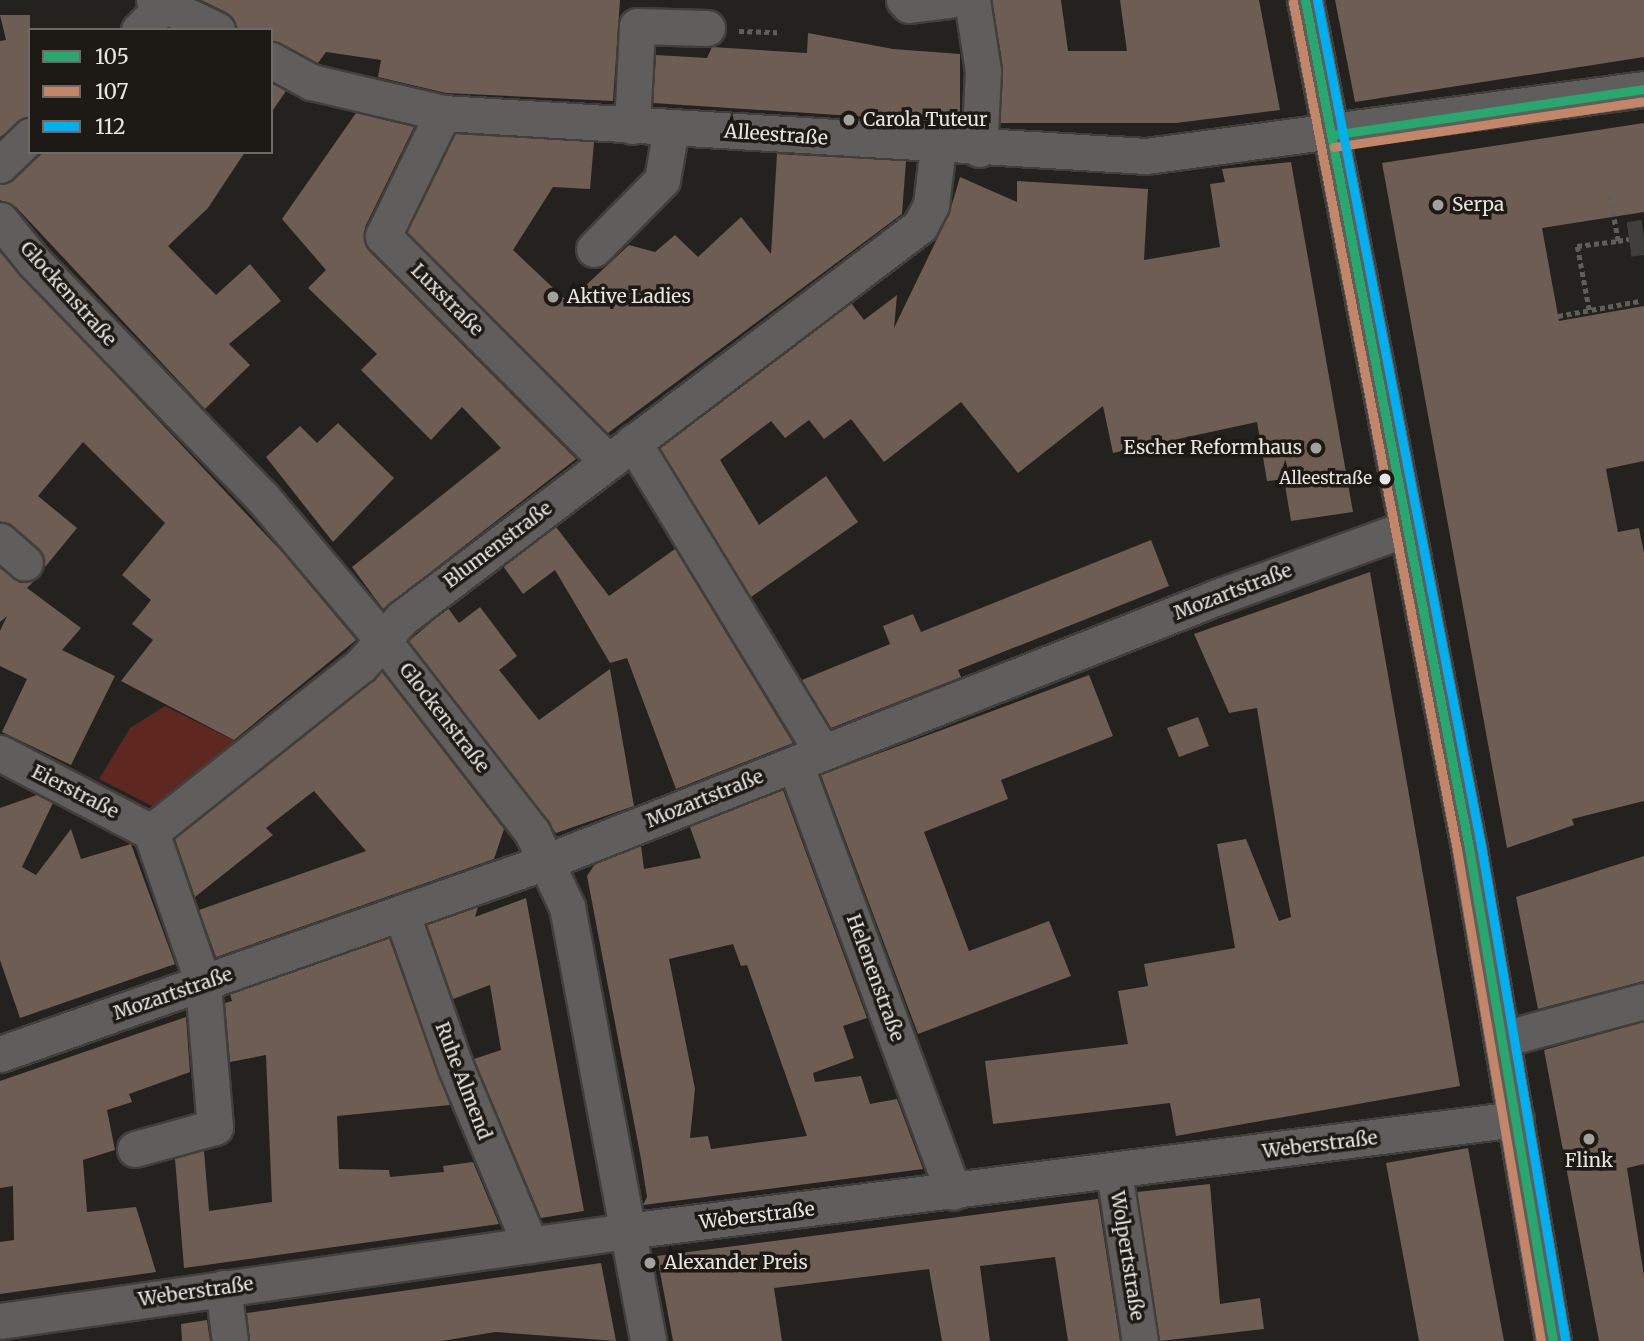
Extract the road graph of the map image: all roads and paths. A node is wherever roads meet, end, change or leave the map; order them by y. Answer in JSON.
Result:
{"nodes":[{"id":1,"x":904,"y":0,"type":"edge"},
{"id":2,"x":949,"y":0,"type":"edge"},
{"id":3,"x":972,"y":0,"type":"edge"},
{"id":4,"x":1305,"y":0,"type":"edge"},
{"id":5,"x":163,"y":1,"type":"edge"},
{"id":6,"x":141,"y":28,"type":"edge"},
{"id":7,"x":213,"y":28,"type":"edge"},
{"id":8,"x":706,"y":28,"type":"dead end"},
{"id":9,"x":273,"y":61,"type":"edge"},
{"id":10,"x":1644,"y":89,"type":"edge"},
{"id":11,"x":443,"y":113,"type":"junction"},
{"id":12,"x":632,"y":126,"type":"junction"},
{"id":13,"x":671,"y":128,"type":"junction"},
{"id":14,"x":1332,"y":135,"type":"junction"},
{"id":15,"x":28,"y":138,"type":"edge"},
{"id":16,"x":938,"y":146,"type":"junction"},
{"id":17,"x":979,"y":149,"type":"junction"},
{"id":18,"x":0,"y":165,"type":"edge"},
{"id":19,"x":1609,"y":192,"type":"dead end"},
{"id":20,"x":8,"y":228,"type":"edge"},
{"id":21,"x":1629,"y":239,"type":"tunnel mouth"},
{"id":22,"x":1618,"y":241,"type":"junction"},
{"id":23,"x":594,"y":249,"type":"dead end"},
{"id":24,"x":1640,"y":301,"type":"dead end"},
{"id":25,"x":1589,"y":310,"type":"junction"},
{"id":26,"x":1558,"y":316,"type":"dead end"},
{"id":27,"x":620,"y":452,"type":"junction"},
{"id":28,"x":1405,"y":529,"type":"junction"},
{"id":29,"x":382,"y":638,"type":"junction"},
{"id":30,"x":0,"y":752,"type":"edge"},
{"id":31,"x":809,"y":758,"type":"junction"},
{"id":32,"x":37,"y":772,"type":"junction"},
{"id":33,"x":0,"y":785,"type":"edge"},
{"id":34,"x":151,"y":832,"type":"junction"},
{"id":35,"x":548,"y":861,"type":"junction"},
{"id":36,"x":402,"y":915,"type":"junction"},
{"id":37,"x":203,"y":983,"type":"junction"},
{"id":38,"x":1644,"y":1001,"type":"edge"},
{"id":39,"x":1502,"y":1039,"type":"junction"},
{"id":40,"x":0,"y":1054,"type":"edge"},
{"id":41,"x":1516,"y":1119,"type":"junction"},
{"id":42,"x":135,"y":1149,"type":"dead end"},
{"id":43,"x":1114,"y":1172,"type":"junction"},
{"id":44,"x":953,"y":1192,"type":"junction"},
{"id":45,"x":627,"y":1231,"type":"junction"},
{"id":46,"x":530,"y":1245,"type":"junction"},
{"id":47,"x":223,"y":1288,"type":"junction"},
{"id":48,"x":0,"y":1321,"type":"edge"},
{"id":49,"x":230,"y":1341,"type":"edge"},
{"id":50,"x":649,"y":1341,"type":"edge"},
{"id":51,"x":1140,"y":1341,"type":"edge"},
{"id":52,"x":1553,"y":1341,"type":"edge"}],
"edges":[{"from":1,"to":2,"type":"street"},
{"from":3,"to":17,"type":"street"},
{"from":4,"to":14,"type":"street"},
{"from":5,"to":6,"type":"street"},
{"from":5,"to":7,"type":"street"},
{"from":8,"to":12,"type":"street"},
{"from":9,"to":11,"type":"street","name":"Alleestraße"},
{"from":10,"to":14,"type":"street","name":"Alleestraße"},
{"from":11,"to":12,"type":"street","name":"Alleestraße"},
{"from":11,"to":27,"type":"street","name":"Luxstraße"},
{"from":12,"to":13,"type":"street","name":"Alleestraße"},
{"from":13,"to":16,"type":"street","name":"Alleestraße"},
{"from":13,"to":23,"type":"street"},
{"from":14,"to":17,"type":"street","name":"Alleestraße"},
{"from":14,"to":28,"type":"street"},
{"from":15,"to":18,"type":"street"},
{"from":16,"to":17,"type":"street","name":"Alleestraße"},
{"from":16,"to":27,"type":"street","name":"Blumenstraße"},
{"from":19,"to":22,"type":"path"},
{"from":20,"to":29,"type":"street","name":"Glockenstraße"},
{"from":21,"to":22,"type":"path"},
{"from":22,"to":25,"type":"path"},
{"from":24,"to":25,"type":"path"},
{"from":25,"to":26,"type":"path"},
{"from":27,"to":29,"type":"street","name":"Blumenstraße"},
{"from":27,"to":31,"type":"street","name":"Luxstraße"},
{"from":28,"to":31,"type":"street","name":"Mozartstraße"},
{"from":28,"to":39,"type":"street"},
{"from":29,"to":34,"type":"street","name":"Blumenstraße"},
{"from":29,"to":35,"type":"street","name":"Glockenstraße"},
{"from":30,"to":32,"type":"street","name":"Eierstraße"},
{"from":31,"to":35,"type":"street","name":"Mozartstraße"},
{"from":31,"to":44,"type":"street","name":"Helenenstraße"},
{"from":32,"to":33,"type":"street"},
{"from":32,"to":34,"type":"street","name":"Eierstraße"},
{"from":34,"to":37,"type":"street"},
{"from":35,"to":36,"type":"street","name":"Mozartstraße"},
{"from":35,"to":45,"type":"street","name":"Glockenstraße"},
{"from":36,"to":37,"type":"street","name":"Mozartstraße"},
{"from":36,"to":46,"type":"street","name":"Ruhe Almend"},
{"from":37,"to":40,"type":"street","name":"Mozartstraße"},
{"from":37,"to":42,"type":"street"},
{"from":38,"to":39,"type":"street"},
{"from":39,"to":41,"type":"street"},
{"from":41,"to":43,"type":"street","name":"Weberstraße"},
{"from":41,"to":52,"type":"street"},
{"from":43,"to":44,"type":"street","name":"Weberstraße"},
{"from":43,"to":51,"type":"street","name":"Wolpertstraße"},
{"from":44,"to":45,"type":"street","name":"Weberstraße"},
{"from":45,"to":46,"type":"street","name":"Weberstraße"},
{"from":45,"to":50,"type":"street","name":"Glockenstraße"},
{"from":46,"to":47,"type":"street","name":"Weberstraße"},
{"from":47,"to":48,"type":"street","name":"Weberstraße"},
{"from":47,"to":49,"type":"street"}]}
